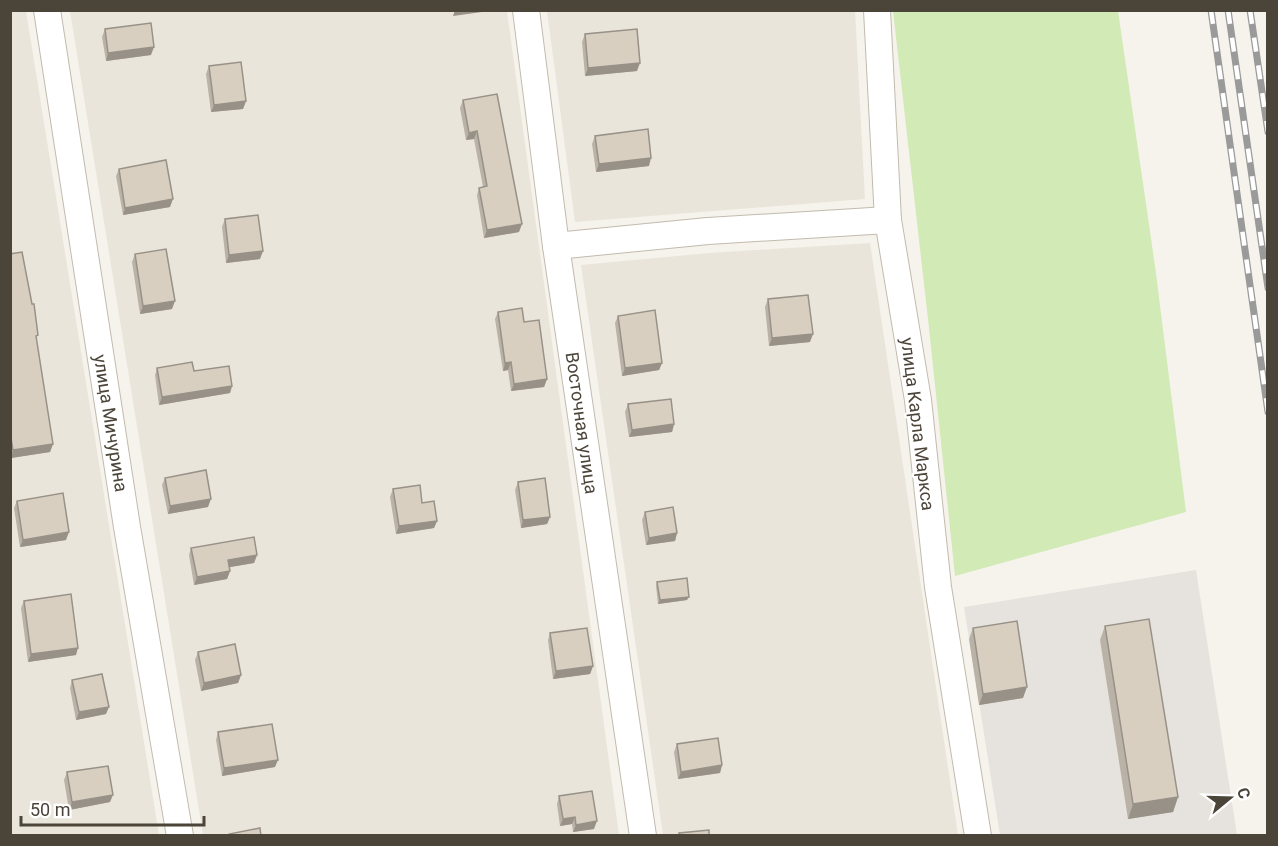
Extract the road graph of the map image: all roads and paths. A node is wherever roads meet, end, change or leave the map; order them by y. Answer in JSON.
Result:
{"nodes":[{"id":1,"x":47,"y":10,"type":"edge"},
{"id":2,"x":526,"y":10,"type":"edge"},
{"id":3,"x":876,"y":10,"type":"edge"},
{"id":4,"x":888,"y":220,"type":"junction"},
{"id":5,"x":556,"y":246,"type":"junction"},
{"id":6,"x":180,"y":836,"type":"edge"},
{"id":7,"x":643,"y":836,"type":"edge"},
{"id":8,"x":978,"y":836,"type":"edge"}],
"edges":[{"from":1,"to":6,"type":"street","name":"улица Мичурина"},
{"from":2,"to":5,"type":"street","name":"Восточная улица"},
{"from":3,"to":4,"type":"street","name":"улица Карла Маркса"},
{"from":4,"to":5,"type":"street"},
{"from":4,"to":8,"type":"street","name":"улица Карла Маркса"},
{"from":5,"to":7,"type":"street","name":"Восточная улица"}]}
